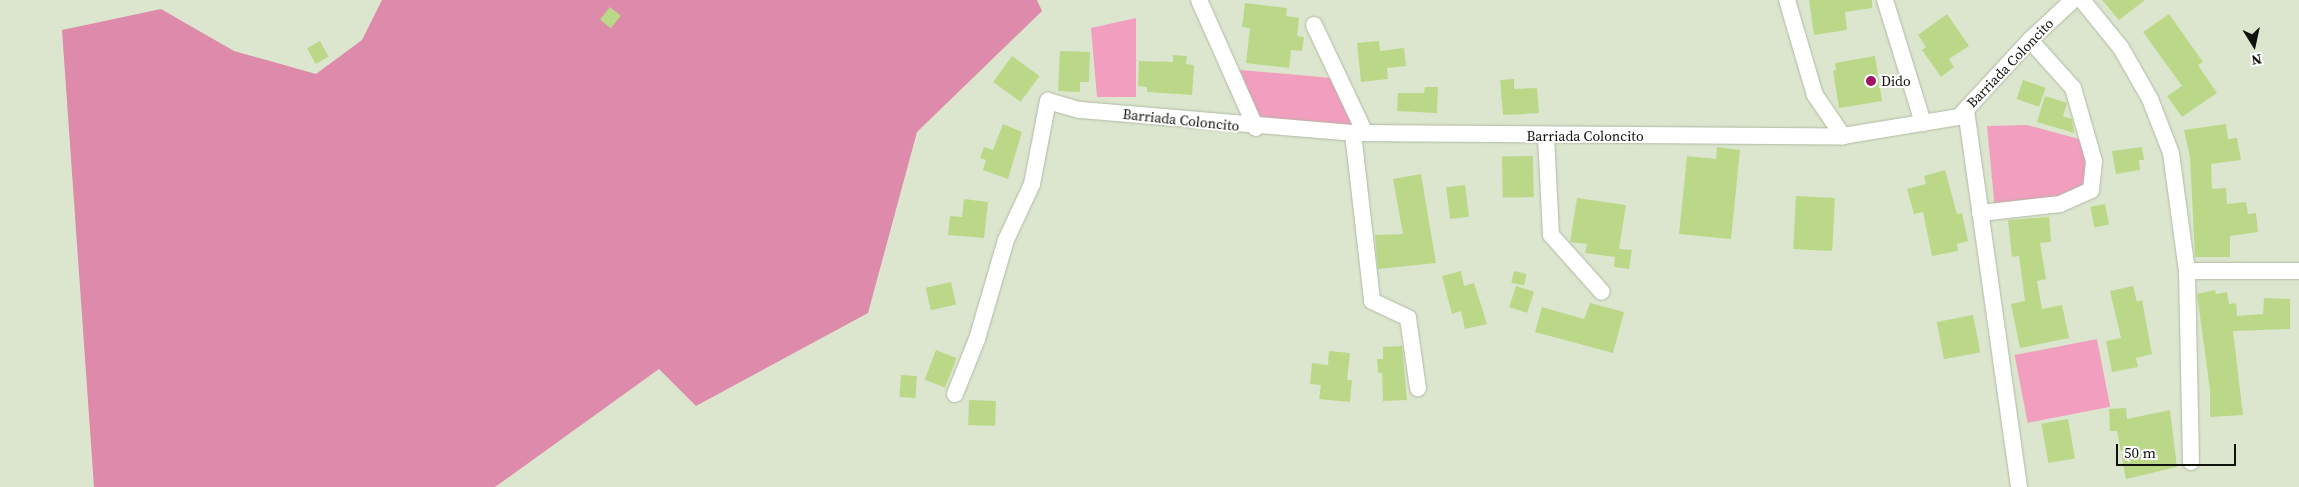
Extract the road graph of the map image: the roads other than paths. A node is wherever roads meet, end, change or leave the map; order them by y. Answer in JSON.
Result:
{"nodes":[{"id":1,"x":1199,"y":0,"type":"edge"},
{"id":2,"x":1787,"y":0,"type":"edge"},
{"id":3,"x":1885,"y":0,"type":"edge"},
{"id":4,"x":2073,"y":0,"type":"edge"},
{"id":5,"x":2082,"y":0,"type":"edge"},
{"id":6,"x":1314,"y":25,"type":"dead end"},
{"id":7,"x":2030,"y":40,"type":"junction"},
{"id":8,"x":1966,"y":110,"type":"junction"},
{"id":9,"x":1923,"y":123,"type":"junction"},
{"id":10,"x":1256,"y":128,"type":"junction"},
{"id":11,"x":1359,"y":133,"type":"junction"},
{"id":12,"x":1546,"y":136,"type":"junction"},
{"id":13,"x":1843,"y":136,"type":"junction"},
{"id":14,"x":1980,"y":213,"type":"junction"},
{"id":15,"x":2187,"y":271,"type":"junction"},
{"id":16,"x":2299,"y":271,"type":"edge"},
{"id":17,"x":1602,"y":292,"type":"dead end"},
{"id":18,"x":1418,"y":388,"type":"dead end"},
{"id":19,"x":955,"y":394,"type":"dead end"},
{"id":20,"x":2191,"y":462,"type":"dead end"},
{"id":21,"x":2019,"y":487,"type":"edge"}],
"edges":[{"from":1,"to":10,"type":"street"},
{"from":2,"to":13,"type":"street"},
{"from":3,"to":9,"type":"street"},
{"from":4,"to":7,"type":"street","name":"Barriada Coloncito"},
{"from":5,"to":15,"type":"street"},
{"from":6,"to":11,"type":"street"},
{"from":7,"to":8,"type":"street","name":"Barriada Coloncito"},
{"from":7,"to":14,"type":"street"},
{"from":8,"to":9,"type":"street","name":"Barriada Coloncito"},
{"from":8,"to":14,"type":"street"},
{"from":9,"to":13,"type":"street","name":"Barriada Coloncito"},
{"from":10,"to":11,"type":"street","name":"Barriada Coloncito"},
{"from":10,"to":19,"type":"street","name":"Barriada Coloncito"},
{"from":11,"to":12,"type":"street","name":"Barriada Coloncito"},
{"from":11,"to":18,"type":"street"},
{"from":12,"to":13,"type":"street","name":"Barriada Coloncito"},
{"from":12,"to":17,"type":"street"},
{"from":14,"to":21,"type":"street"},
{"from":15,"to":16,"type":"street"},
{"from":15,"to":20,"type":"street"}]}
